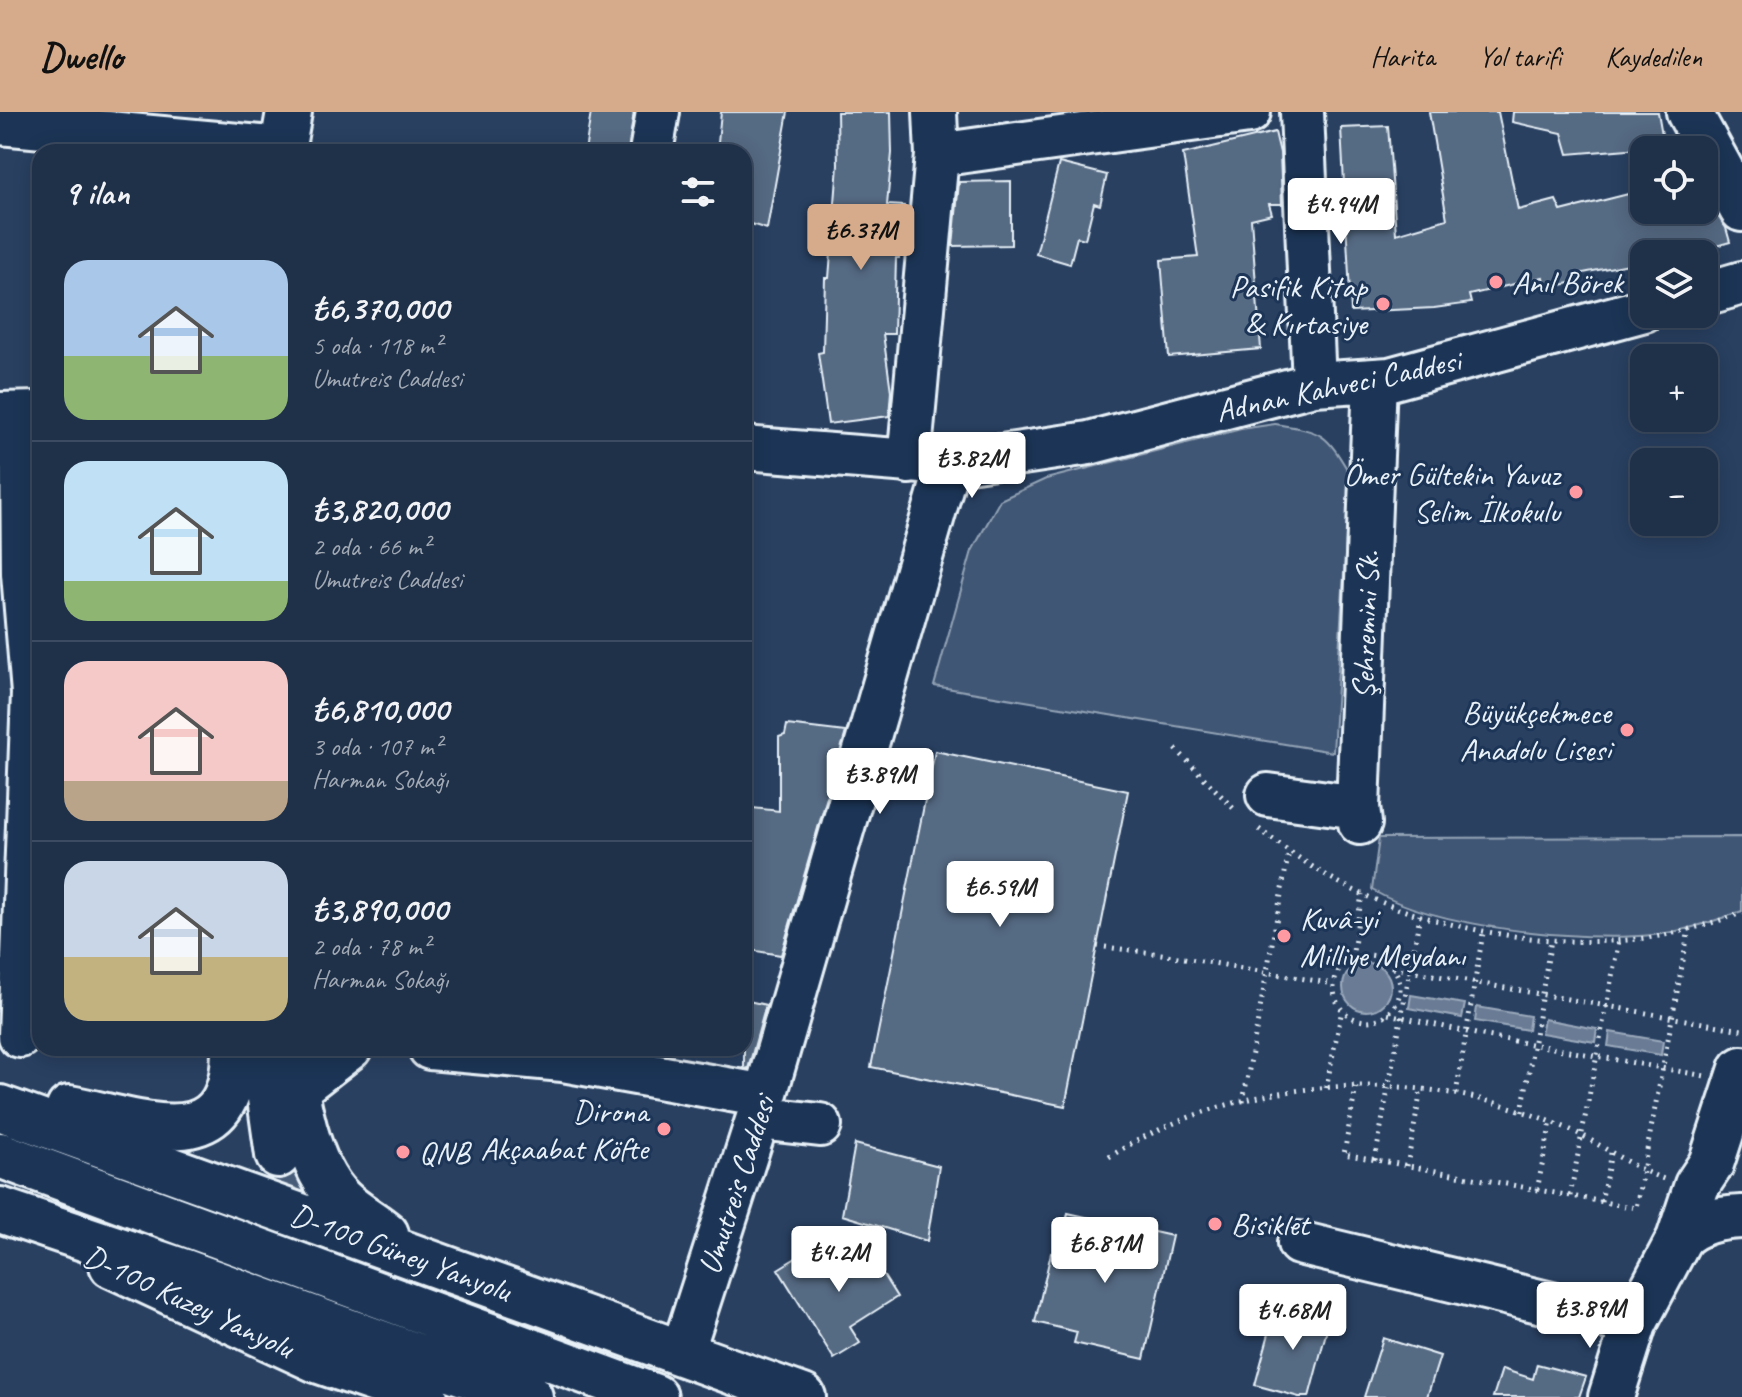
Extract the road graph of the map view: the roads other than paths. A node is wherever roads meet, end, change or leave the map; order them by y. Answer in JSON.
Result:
{"nodes":[{"id":1,"x":658,"y":112,"type":"edge"},
{"id":2,"x":935,"y":112,"type":"edge"},
{"id":3,"x":1249,"y":112,"type":"edge"},
{"id":4,"x":1302,"y":112,"type":"edge"},
{"id":5,"x":1689,"y":112,"type":"edge"},
{"id":6,"x":0,"y":123,"type":"edge"},
{"id":7,"x":284,"y":141,"type":"edge"},
{"id":8,"x":652,"y":144,"type":"edge"},
{"id":9,"x":937,"y":155,"type":"junction"},
{"id":10,"x":1742,"y":209,"type":"edge"},
{"id":11,"x":1742,"y":283,"type":"edge"},
{"id":12,"x":1718,"y":290,"type":"edge"},
{"id":13,"x":1630,"y":314,"type":"edge"},
{"id":14,"x":1375,"y":380,"type":"junction"},
{"id":15,"x":1314,"y":384,"type":"junction"},
{"id":16,"x":20,"y":434,"type":"edge"},
{"id":17,"x":752,"y":449,"type":"edge"},
{"id":18,"x":929,"y":463,"type":"junction"},
{"id":19,"x":24,"y":695,"type":"edge"},
{"id":20,"x":1255,"y":812,"type":"road end"},
{"id":21,"x":20,"y":1036,"type":"dead end"},
{"id":22,"x":234,"y":1056,"type":"edge"},
{"id":23,"x":266,"y":1056,"type":"edge"},
{"id":24,"x":277,"y":1056,"type":"edge"},
{"id":25,"x":329,"y":1056,"type":"edge"},
{"id":26,"x":570,"y":1056,"type":"edge"},
{"id":27,"x":294,"y":1069,"type":"edge"},
{"id":28,"x":1728,"y":1073,"type":"edge"},
{"id":29,"x":0,"y":1101,"type":"edge"},
{"id":30,"x":761,"y":1107,"type":"junction"},
{"id":31,"x":0,"y":1108,"type":"edge"},
{"id":32,"x":820,"y":1125,"type":"dead end"},
{"id":33,"x":0,"y":1155,"type":"edge"},
{"id":34,"x":1711,"y":1164,"type":"junction"},
{"id":35,"x":1742,"y":1201,"type":"edge"},
{"id":36,"x":0,"y":1210,"type":"edge"},
{"id":37,"x":0,"y":1216,"type":"edge"},
{"id":38,"x":1742,"y":1217,"type":"edge"},
{"id":39,"x":1679,"y":1239,"type":"junction"},
{"id":40,"x":1299,"y":1243,"type":"dead end"},
{"id":41,"x":408,"y":1254,"type":"junction"},
{"id":42,"x":1634,"y":1324,"type":"junction"},
{"id":43,"x":682,"y":1353,"type":"junction"},
{"id":44,"x":327,"y":1379,"type":"edge"},
{"id":45,"x":425,"y":1397,"type":"edge"},
{"id":46,"x":530,"y":1397,"type":"edge"},
{"id":47,"x":655,"y":1397,"type":"edge"},
{"id":48,"x":803,"y":1397,"type":"edge"},
{"id":49,"x":1611,"y":1397,"type":"edge"}],
"edges":[{"from":1,"to":8,"type":"street"},
{"from":2,"to":9,"type":"street","name":"Umutreis Caddesi"},
{"from":3,"to":9,"type":"street"},
{"from":4,"to":15,"type":"street"},
{"from":5,"to":10,"type":"main road"},
{"from":6,"to":7,"type":"street"},
{"from":9,"to":18,"type":"street","name":"Umutreis Caddesi"},
{"from":11,"to":12,"type":"street"},
{"from":13,"to":14,"type":"street","name":"Adnan Kahveci Caddesi"},
{"from":14,"to":15,"type":"street","name":"Adnan Kahveci Caddesi"},
{"from":14,"to":20,"type":"street","name":"Şehremini Sk."},
{"from":15,"to":18,"type":"street","name":"Adnan Kahveci Caddesi"},
{"from":16,"to":19,"type":"street"},
{"from":17,"to":18,"type":"street","name":"Adnan Kahveci Caddesi"},
{"from":18,"to":30,"type":"street","name":"Umutreis Caddesi"},
{"from":19,"to":21,"type":"street"},
{"from":22,"to":29,"type":"main road"},
{"from":23,"to":24,"type":"main road"},
{"from":25,"to":27,"type":"street"},
{"from":26,"to":30,"type":"street"},
{"from":27,"to":41,"type":"main road"},
{"from":28,"to":34,"type":"main road"},
{"from":30,"to":32,"type":"street"},
{"from":30,"to":43,"type":"street","name":"Umutreis Caddesi"},
{"from":31,"to":41,"type":"main road","name":"D-100 Güney Yanyolu"},
{"from":33,"to":47,"type":"main road"},
{"from":34,"to":35,"type":"street"},
{"from":34,"to":39,"type":"main road"},
{"from":36,"to":46,"type":"main road"},
{"from":37,"to":44,"type":"main road","name":"D-100 Kuzey Yanyolu"},
{"from":38,"to":39,"type":"street"},
{"from":39,"to":42,"type":"main road"},
{"from":40,"to":42,"type":"street"},
{"from":41,"to":43,"type":"main road","name":"D-100 Güney Yanyolu"},
{"from":42,"to":49,"type":"main road"},
{"from":43,"to":48,"type":"main road","name":"D-100 Güney Yanyolu"},
{"from":44,"to":45,"type":"main road","name":"D-100 Kuzey Yanyolu"}]}
